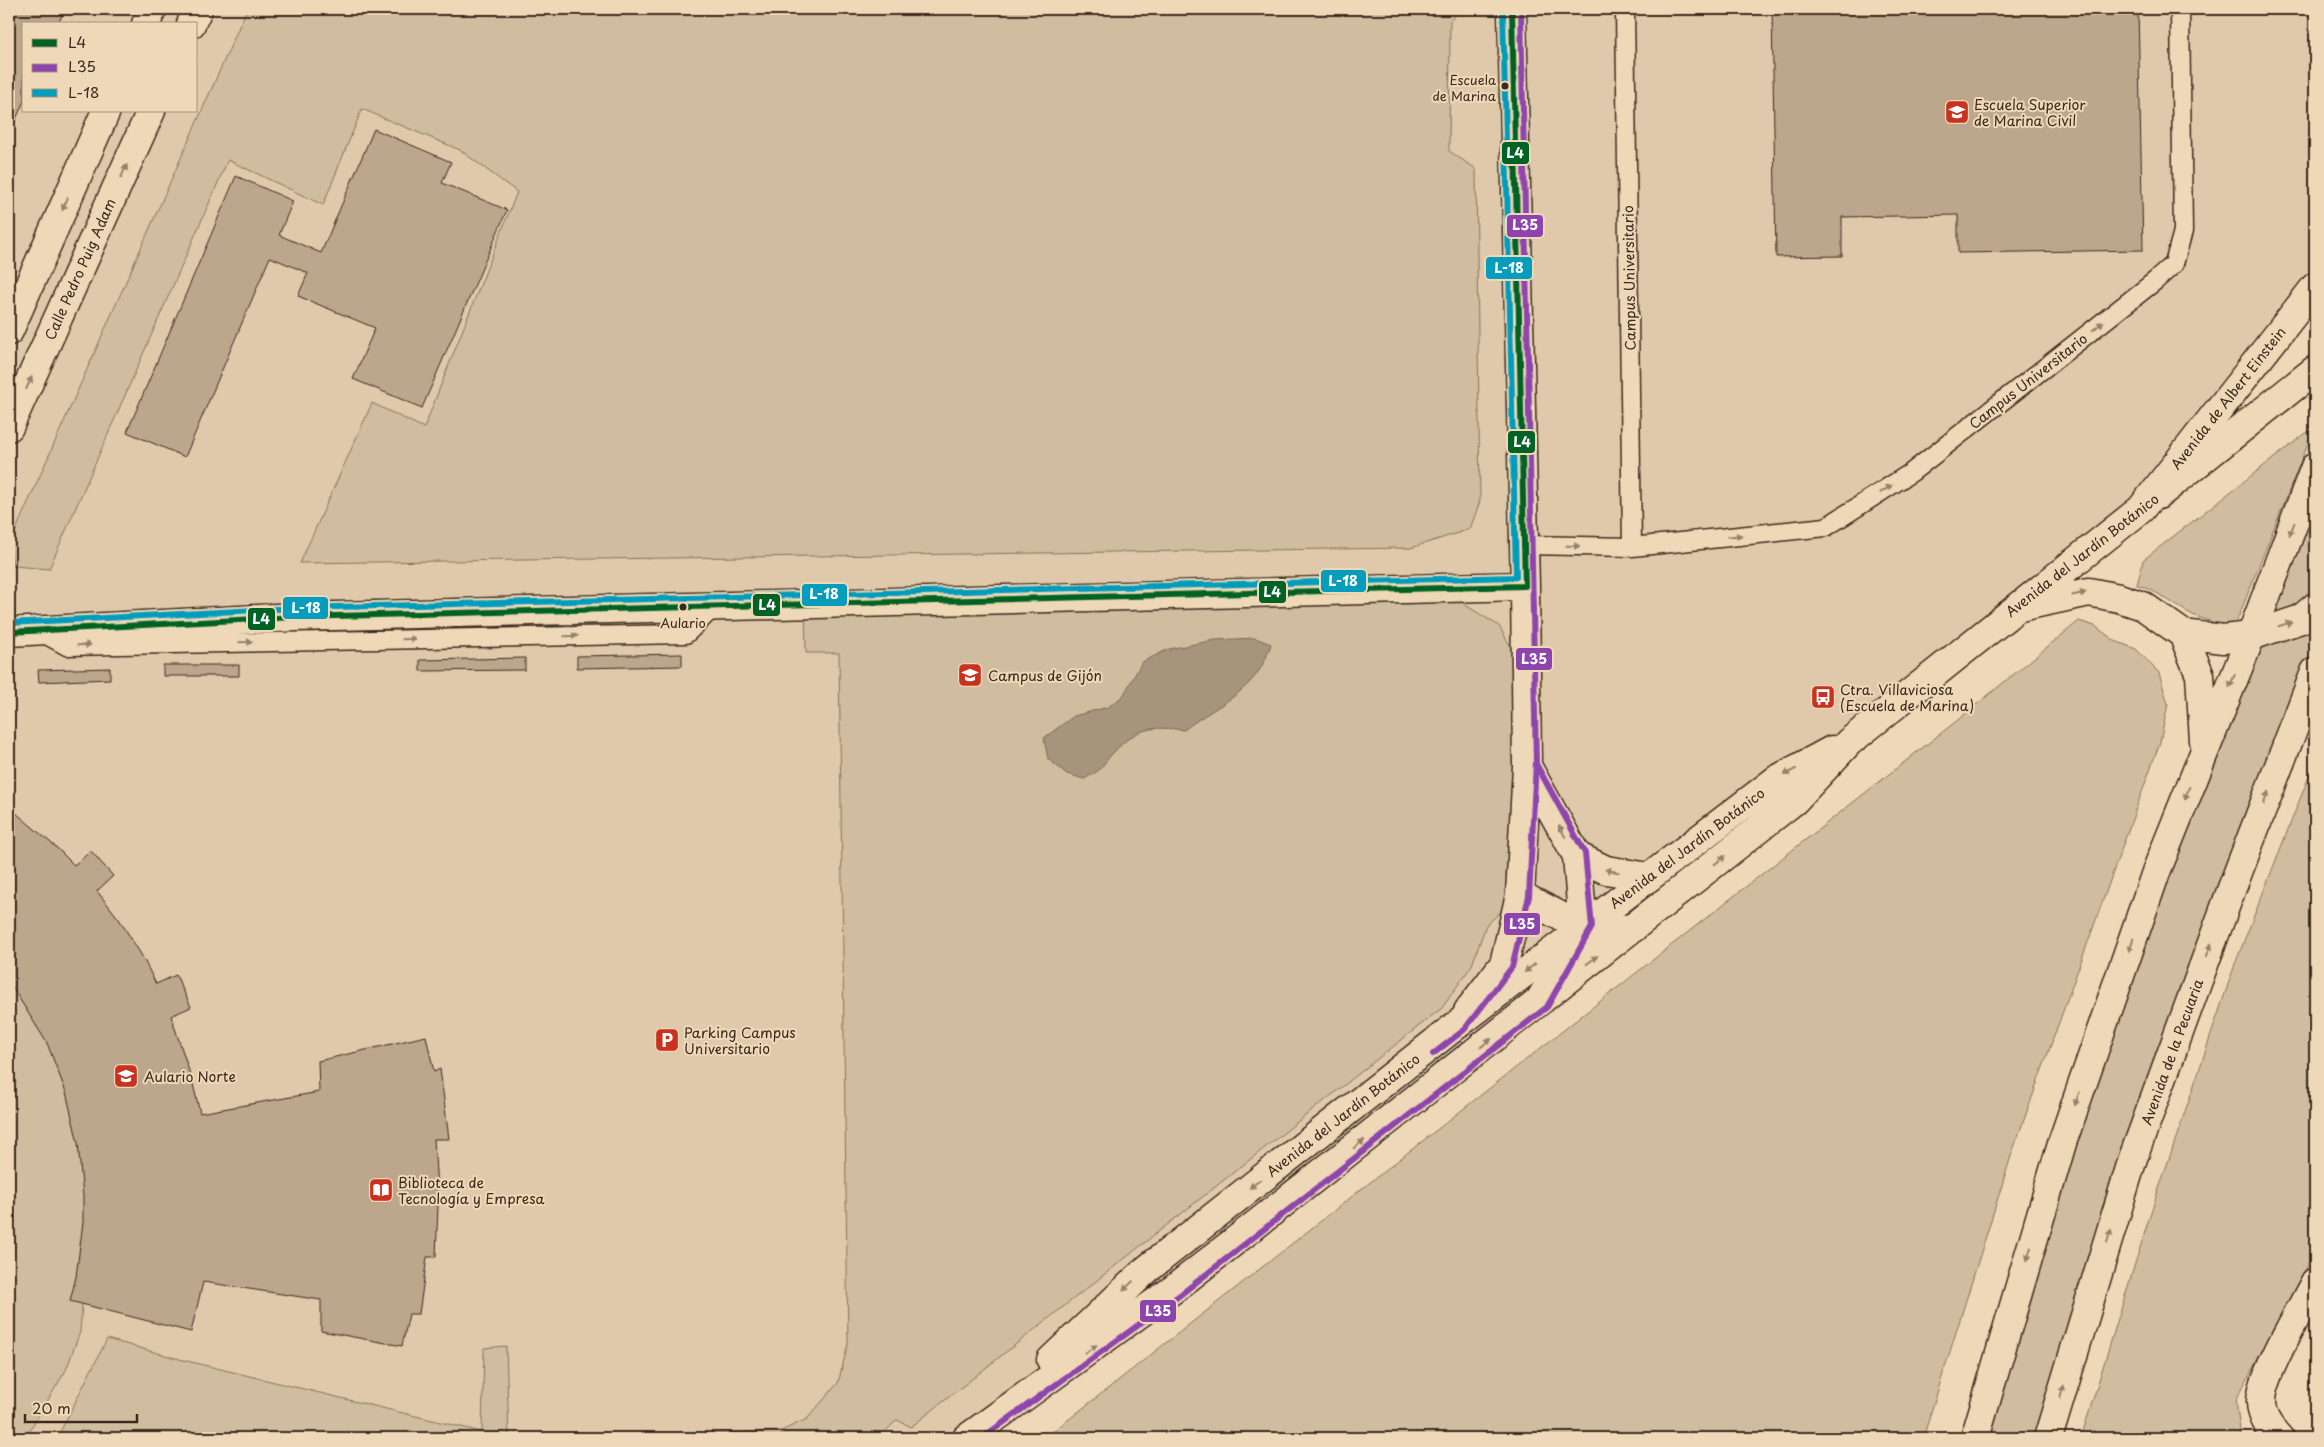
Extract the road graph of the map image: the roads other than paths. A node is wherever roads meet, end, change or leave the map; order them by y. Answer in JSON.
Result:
{"nodes":[{"id":1,"x":152,"y":9,"type":"edge"},
{"id":2,"x":198,"y":9,"type":"edge"},
{"id":3,"x":1512,"y":9,"type":"edge"},
{"id":4,"x":1625,"y":9,"type":"edge"},
{"id":5,"x":2180,"y":9,"type":"edge"},
{"id":6,"x":147,"y":22,"type":"edge"},
{"id":7,"x":192,"y":22,"type":"edge"},
{"id":8,"x":106,"y":112,"type":"edge"},
{"id":9,"x":151,"y":112,"type":"edge"},
{"id":10,"x":2315,"y":287,"type":"edge"},
{"id":11,"x":9,"y":331,"type":"edge"},
{"id":12,"x":2315,"y":370,"type":"edge"},
{"id":13,"x":9,"y":428,"type":"edge"},
{"id":14,"x":2315,"y":467,"type":"edge"},
{"id":15,"x":2141,"y":509,"type":"junction"},
{"id":16,"x":1524,"y":545,"type":"junction"},
{"id":17,"x":1632,"y":547,"type":"junction"},
{"id":18,"x":1525,"y":586,"type":"junction"},
{"id":19,"x":2315,"y":607,"type":"edge"},
{"id":20,"x":2014,"y":608,"type":"junction"},
{"id":21,"x":9,"y":632,"type":"edge"},
{"id":22,"x":2183,"y":634,"type":"junction"},
{"id":23,"x":2251,"y":636,"type":"junction"},
{"id":24,"x":2315,"y":672,"type":"edge"},
{"id":25,"x":1849,"y":742,"type":"junction"},
{"id":26,"x":2205,"y":748,"type":"junction"},
{"id":27,"x":1527,"y":766,"type":"junction"},
{"id":28,"x":1577,"y":856,"type":"junction"},
{"id":29,"x":1649,"y":877,"type":"junction"},
{"id":30,"x":1520,"y":894,"type":"junction"},
{"id":31,"x":1583,"y":928,"type":"junction"},
{"id":32,"x":1632,"y":928,"type":"junction"},
{"id":33,"x":1540,"y":1001,"type":"junction"},
{"id":34,"x":1458,"y":1024,"type":"junction"},
{"id":35,"x":2315,"y":1282,"type":"edge"},
{"id":36,"x":2272,"y":1431,"type":"edge"},
{"id":37,"x":973,"y":1433,"type":"edge"},
{"id":38,"x":1975,"y":1438,"type":"edge"},
{"id":39,"x":2048,"y":1438,"type":"edge"}],
"edges":[{"from":1,"to":6,"type":"main road"},
{"from":2,"to":7,"type":"main road"},
{"from":3,"to":16,"type":"main road"},
{"from":4,"to":17,"type":"lane","name":"Campus Universitario"},
{"from":17,"to":5,"type":"lane","name":"Campus Universitario","one_way":true},
{"from":8,"to":11,"type":"main road","one_way":true},
{"from":13,"to":9,"type":"main road","name":"Calle Pedro Puig Adam","one_way":true},
{"from":10,"to":15,"type":"main road","name":"Avenida de Albert Einstein"},
{"from":12,"to":15,"type":"main road","name":"Avenida del Jardín Botánico"},
{"from":14,"to":23,"type":"main road","one_way":true},
{"from":15,"to":20,"type":"main road","name":"Avenida del Jardín Botánico"},
{"from":16,"to":17,"type":"lane","name":"Campus Universitario","one_way":true},
{"from":16,"to":18,"type":"main road"},
{"from":18,"to":21,"type":"main road"},
{"from":18,"to":27,"type":"main road"},
{"from":23,"to":19,"type":"main road","one_way":true},
{"from":20,"to":22,"type":"main road","one_way":true},
{"from":20,"to":25,"type":"main road","name":"Avenida del Jardín Botánico"},
{"from":22,"to":23,"type":"main road"},
{"from":22,"to":26,"type":"main road"},
{"from":23,"to":26,"type":"main road","one_way":true},
{"from":39,"to":24,"type":"main road","name":"Avenida de la Pecuaria","one_way":true},
{"from":25,"to":29,"type":"main road","name":"Avenida del Jardín Botánico","one_way":true},
{"from":32,"to":25,"type":"main road","name":"Avenida del Jardín Botánico","one_way":true},
{"from":26,"to":38,"type":"main road","one_way":true},
{"from":28,"to":27,"type":"main road","one_way":true},
{"from":27,"to":30,"type":"main road"},
{"from":29,"to":28,"type":"main road","one_way":true},
{"from":28,"to":31,"type":"main road"},
{"from":29,"to":31,"type":"main road","name":"Avenida del Jardín Botánico"},
{"from":30,"to":31,"type":"main road"},
{"from":30,"to":34,"type":"main road"},
{"from":31,"to":32,"type":"main road"},
{"from":31,"to":33,"type":"main road"},
{"from":31,"to":34,"type":"main road","name":"Avenida del Jardín Botánico","one_way":true},
{"from":33,"to":32,"type":"main road","name":"Avenida del Jardín Botánico","one_way":true},
{"from":37,"to":33,"type":"main road","name":"Avenida del Jardín Botánico","one_way":true},
{"from":34,"to":37,"type":"main road","name":"Avenida del Jardín Botánico","one_way":true},
{"from":35,"to":36,"type":"main road"}]}
